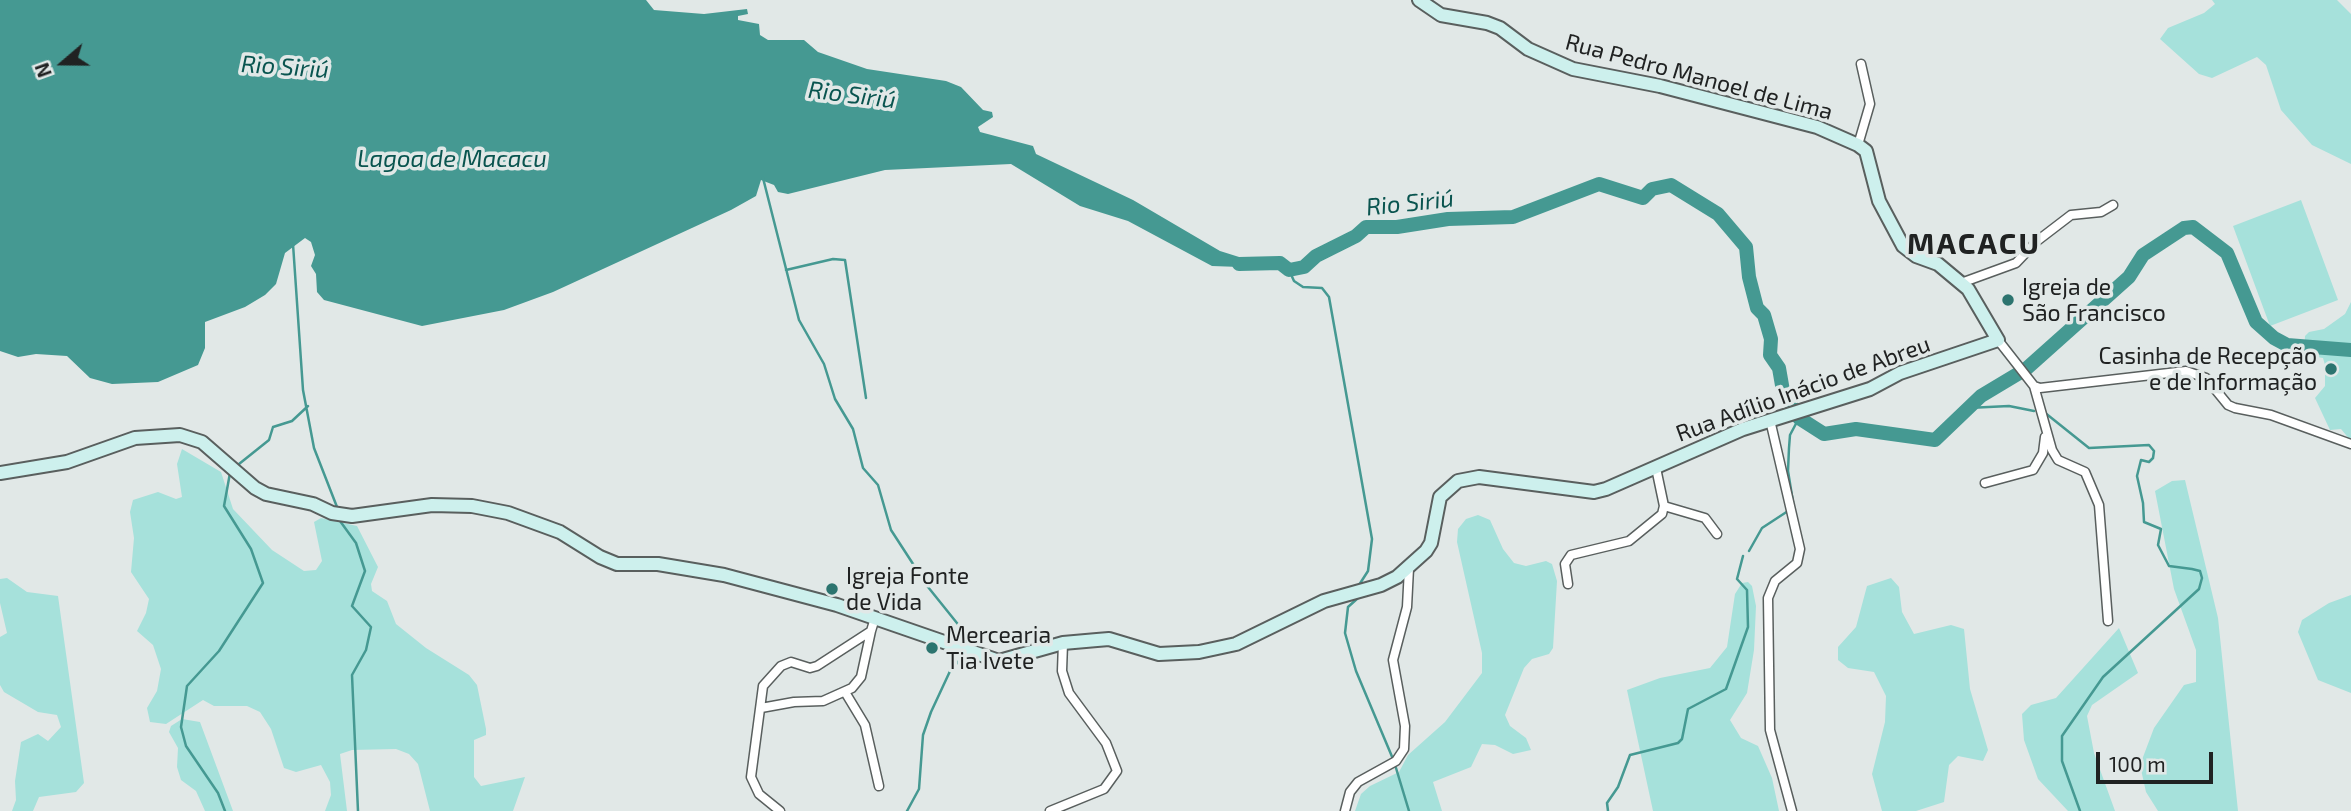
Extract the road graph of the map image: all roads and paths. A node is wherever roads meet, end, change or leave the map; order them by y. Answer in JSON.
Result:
{"nodes":[{"id":1,"x":1419,"y":0,"type":"edge"},
{"id":2,"x":1861,"y":64,"type":"dead end"},
{"id":3,"x":1858,"y":145,"type":"junction"},
{"id":4,"x":2113,"y":205,"type":"dead end"},
{"id":5,"x":1961,"y":283,"type":"junction"},
{"id":6,"x":1998,"y":340,"type":"junction"},
{"id":7,"x":2034,"y":386,"type":"junction"},
{"id":8,"x":1770,"y":419,"type":"junction"},
{"id":9,"x":2045,"y":434,"type":"junction"},
{"id":10,"x":2351,"y":444,"type":"edge"},
{"id":11,"x":1656,"y":468,"type":"junction"},
{"id":12,"x":0,"y":473,"type":"edge"},
{"id":13,"x":1984,"y":483,"type":"dead end"},
{"id":14,"x":1664,"y":506,"type":"junction"},
{"id":15,"x":1717,"y":534,"type":"dead end"},
{"id":16,"x":1409,"y":568,"type":"junction"},
{"id":17,"x":1568,"y":584,"type":"dead end"},
{"id":18,"x":2108,"y":621,"type":"dead end"},
{"id":19,"x":873,"y":625,"type":"junction"},
{"id":20,"x":1063,"y":643,"type":"junction"},
{"id":21,"x":845,"y":692,"type":"junction"},
{"id":22,"x":761,"y":708,"type":"junction"},
{"id":23,"x":879,"y":786,"type":"dead end"},
{"id":24,"x":780,"y":811,"type":"edge"},
{"id":25,"x":1050,"y":811,"type":"edge"},
{"id":26,"x":1345,"y":811,"type":"edge"},
{"id":27,"x":1791,"y":811,"type":"edge"}],
"edges":[{"from":1,"to":3,"type":"street","name":"Rua Pedro Manoel de Lima"},
{"from":2,"to":3,"type":"street"},
{"from":3,"to":5,"type":"street"},
{"from":4,"to":5,"type":"street"},
{"from":5,"to":6,"type":"street"},
{"from":6,"to":7,"type":"street"},
{"from":6,"to":8,"type":"street","name":"Rua Adílio Inácio de Abreu"},
{"from":7,"to":9,"type":"street"},
{"from":7,"to":10,"type":"street"},
{"from":8,"to":11,"type":"street","name":"Rua Adílio Inácio de Abreu"},
{"from":8,"to":27,"type":"street"},
{"from":9,"to":13,"type":"street"},
{"from":9,"to":18,"type":"street"},
{"from":11,"to":14,"type":"street"},
{"from":11,"to":16,"type":"street","name":"Rua Adílio Inácio de Abreu"},
{"from":12,"to":19,"type":"street","name":"Rua Adílio Inácio de Abreu"},
{"from":14,"to":15,"type":"street"},
{"from":14,"to":17,"type":"street"},
{"from":16,"to":20,"type":"street","name":"Rua Adílio Inácio de Abreu"},
{"from":16,"to":26,"type":"street"},
{"from":19,"to":20,"type":"street","name":"Rua Adílio Inácio de Abreu"},
{"from":19,"to":21,"type":"street"},
{"from":19,"to":22,"type":"street"},
{"from":20,"to":25,"type":"street"},
{"from":21,"to":22,"type":"street"},
{"from":21,"to":23,"type":"street"},
{"from":22,"to":24,"type":"street"}]}
